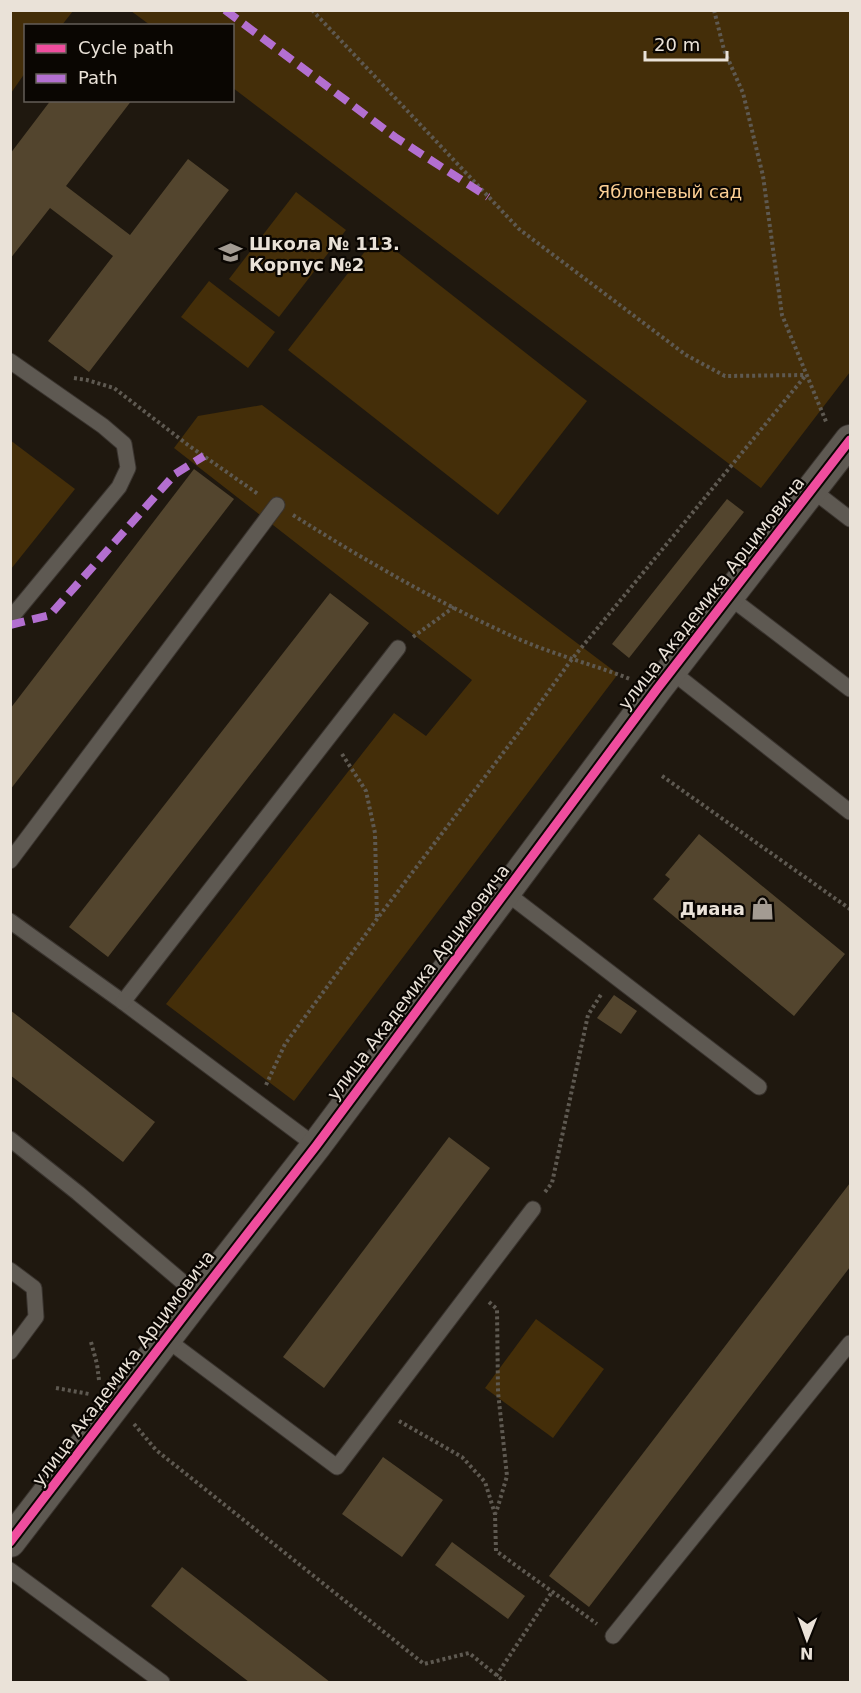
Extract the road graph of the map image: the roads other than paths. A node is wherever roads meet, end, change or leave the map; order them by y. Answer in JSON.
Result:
{"nodes":[{"id":1,"x":10,"y":361,"type":"edge"},
{"id":2,"x":845,"y":446,"type":"edge"},
{"id":3,"x":811,"y":489,"type":"junction"},
{"id":4,"x":277,"y":505,"type":"road end"},
{"id":5,"x":850,"y":519,"type":"edge"},
{"id":6,"x":728,"y":596,"type":"junction"},
{"id":7,"x":10,"y":619,"type":"edge"},
{"id":8,"x":398,"y":648,"type":"road end"},
{"id":9,"x":664,"y":680,"type":"junction"},
{"id":10,"x":850,"y":689,"type":"edge"},
{"id":11,"x":850,"y":812,"type":"edge"},
{"id":12,"x":10,"y":861,"type":"edge"},
{"id":13,"x":505,"y":892,"type":"junction"},
{"id":14,"x":10,"y":921,"type":"edge"},
{"id":15,"x":123,"y":1002,"type":"junction"},
{"id":16,"x":759,"y":1087,"type":"dead end"},
{"id":17,"x":10,"y":1139,"type":"edge"},
{"id":18,"x":316,"y":1146,"type":"junction"},
{"id":19,"x":533,"y":1209,"type":"road end"},
{"id":20,"x":10,"y":1270,"type":"edge"},
{"id":21,"x":199,"y":1296,"type":"junction"},
{"id":22,"x":166,"y":1339,"type":"junction"},
{"id":23,"x":850,"y":1343,"type":"edge"},
{"id":24,"x":10,"y":1352,"type":"edge"},
{"id":25,"x":10,"y":1542,"type":"edge"},
{"id":26,"x":10,"y":1570,"type":"edge"},
{"id":27,"x":613,"y":1636,"type":"road end"},
{"id":28,"x":162,"y":1683,"type":"edge"}],
"edges":[{"from":1,"to":7,"type":"lane"},
{"from":2,"to":3,"type":"street","name":"улица Академика Арцимовича"},
{"from":3,"to":5,"type":"lane"},
{"from":3,"to":6,"type":"street","name":"улица Академика Арцимовича"},
{"from":4,"to":12,"type":"lane"},
{"from":6,"to":9,"type":"street","name":"улица Академика Арцимовича"},
{"from":6,"to":10,"type":"lane"},
{"from":8,"to":15,"type":"lane"},
{"from":9,"to":11,"type":"lane"},
{"from":9,"to":13,"type":"street","name":"улица Академика Арцимовича"},
{"from":13,"to":16,"type":"lane"},
{"from":13,"to":18,"type":"street","name":"улица Академика Арцимовича"},
{"from":14,"to":15,"type":"lane"},
{"from":15,"to":18,"type":"lane"},
{"from":17,"to":21,"type":"lane"},
{"from":18,"to":21,"type":"street","name":"улица Академика Арцимовича"},
{"from":19,"to":22,"type":"lane"},
{"from":20,"to":24,"type":"lane"},
{"from":21,"to":22,"type":"street","name":"улица Академика Арцимовича"},
{"from":22,"to":25,"type":"street","name":"улица Академика Арцимовича"},
{"from":23,"to":27,"type":"lane"},
{"from":26,"to":28,"type":"lane"}]}
